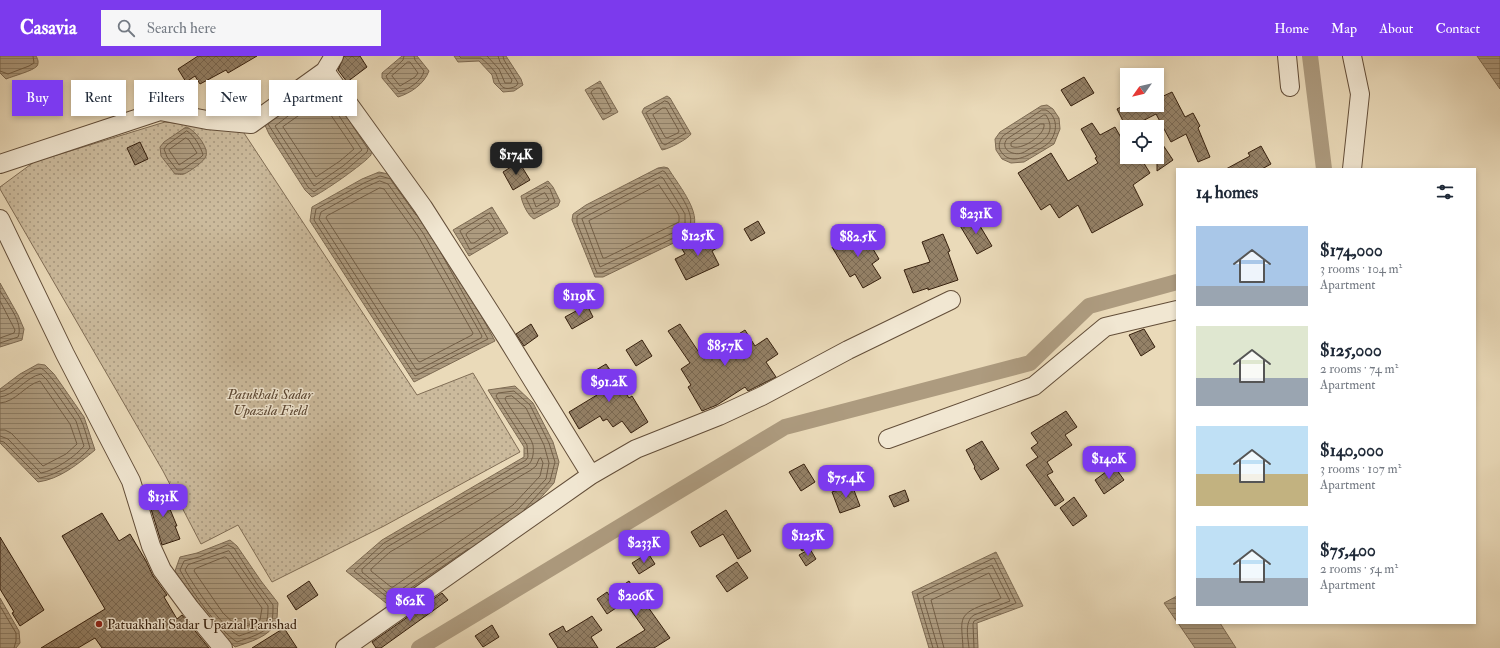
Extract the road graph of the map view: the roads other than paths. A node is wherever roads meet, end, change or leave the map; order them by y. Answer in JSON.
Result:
{"nodes":[{"id":1,"x":1287,"y":56,"type":"edge"},
{"id":2,"x":1352,"y":56,"type":"edge"},
{"id":3,"x":330,"y":64,"type":"edge"},
{"id":4,"x":1290,"y":87,"type":"dead end"},
{"id":5,"x":0,"y":164,"type":"edge"},
{"id":6,"x":1352,"y":168,"type":"edge"},
{"id":7,"x":0,"y":219,"type":"edge"},
{"id":8,"x":951,"y":300,"type":"dead end"},
{"id":9,"x":1176,"y":310,"type":"edge"},
{"id":10,"x":888,"y":439,"type":"dead end"},
{"id":11,"x":591,"y":474,"type":"junction"},
{"id":12,"x":223,"y":648,"type":"edge"},
{"id":13,"x":345,"y":648,"type":"edge"}],
"edges":[{"from":1,"to":4,"type":"street"},
{"from":2,"to":6,"type":"street"},
{"from":3,"to":5,"type":"street"},
{"from":3,"to":11,"type":"street"},
{"from":7,"to":12,"type":"street"},
{"from":8,"to":11,"type":"street"},
{"from":9,"to":10,"type":"street"},
{"from":11,"to":13,"type":"street"}]}
